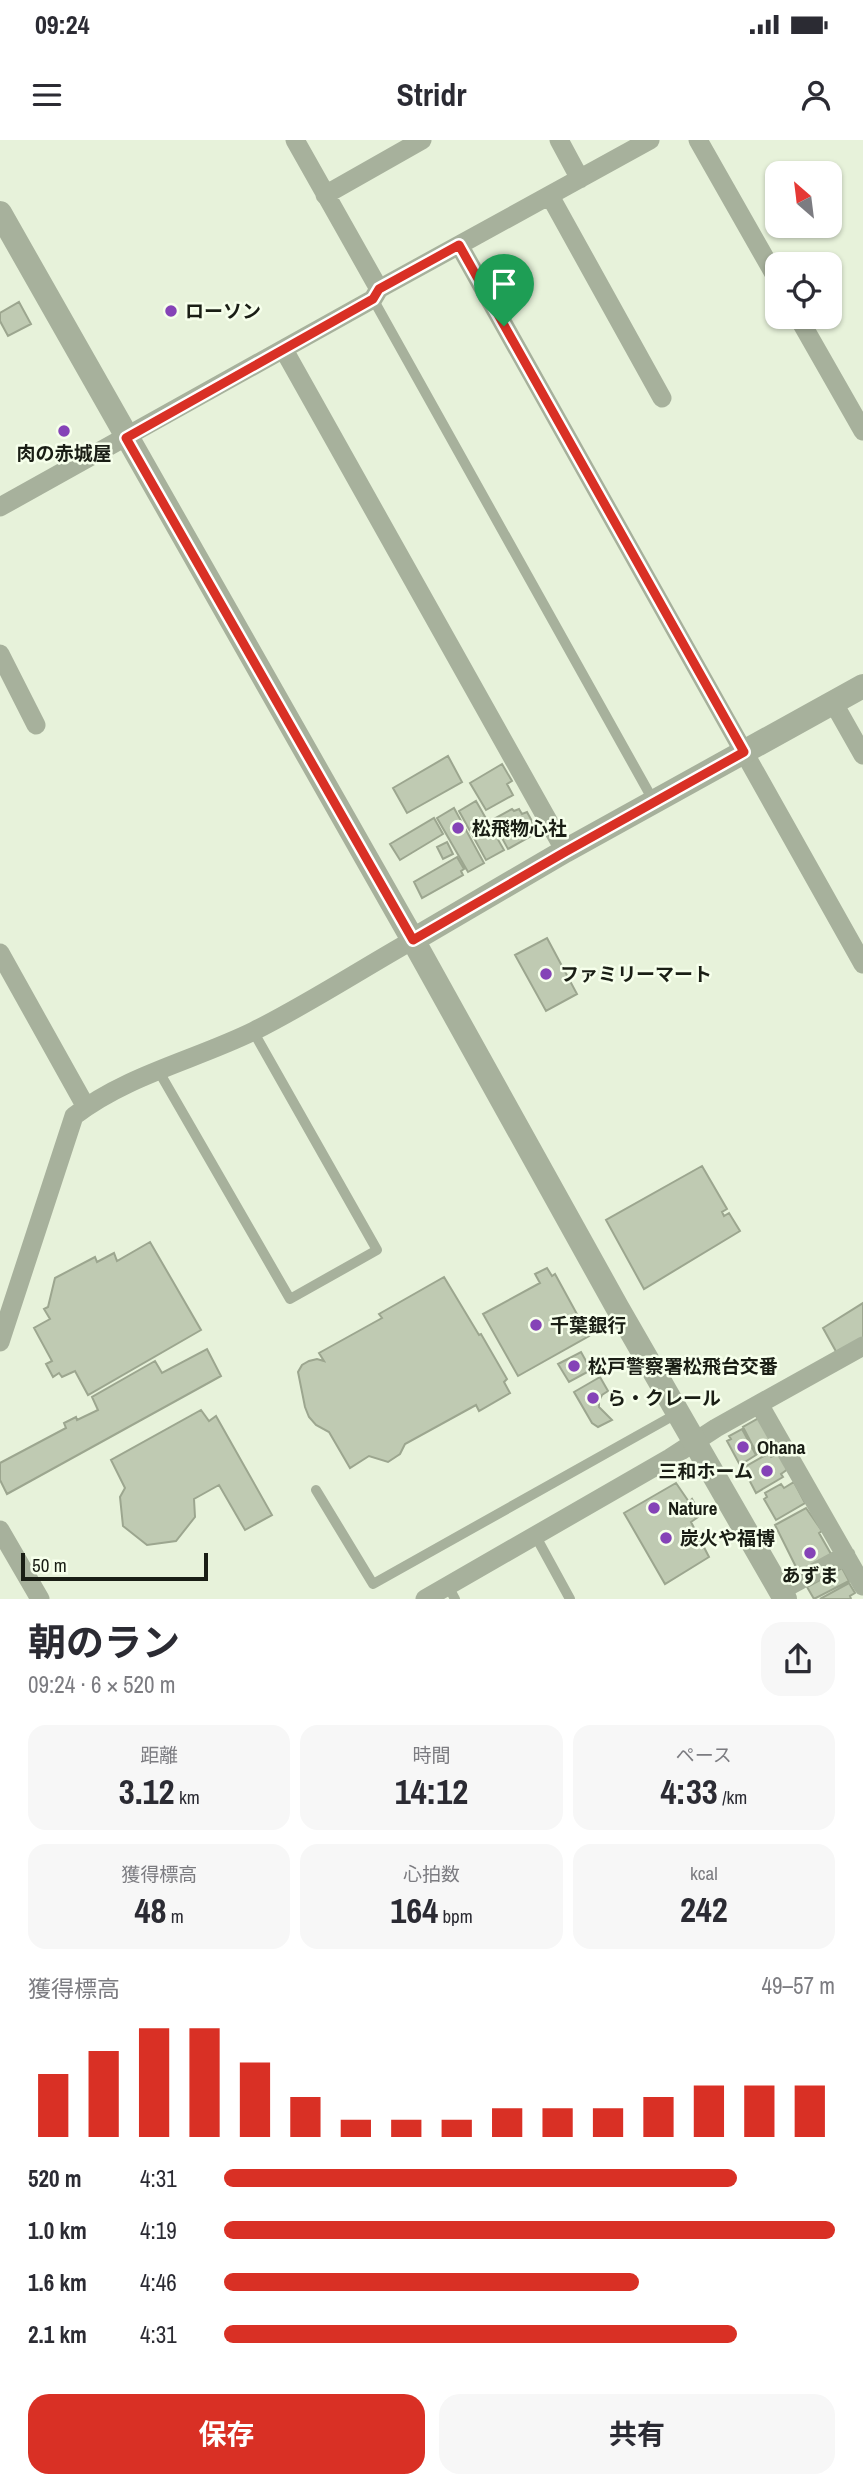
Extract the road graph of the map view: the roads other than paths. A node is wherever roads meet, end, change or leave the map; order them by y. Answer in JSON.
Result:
{"nodes":[{"id":1,"x":295,"y":140,"type":"edge"},
{"id":2,"x":422,"y":140,"type":"edge"},
{"id":3,"x":559,"y":140,"type":"edge"},
{"id":4,"x":650,"y":140,"type":"edge"},
{"id":5,"x":698,"y":140,"type":"edge"},
{"id":6,"x":580,"y":179,"type":"junction"},
{"id":7,"x":325,"y":195,"type":"junction"},
{"id":8,"x":550,"y":196,"type":"junction"},
{"id":9,"x":0,"y":213,"type":"edge"},
{"id":10,"x":459,"y":245,"type":"junction"},
{"id":11,"x":765,"y":258,"type":"edge"},
{"id":12,"x":376,"y":294,"type":"junction"},
{"id":13,"x":805,"y":329,"type":"edge"},
{"id":14,"x":284,"y":349,"type":"junction"},
{"id":15,"x":663,"y":398,"type":"dead end"},
{"id":16,"x":863,"y":431,"type":"edge"},
{"id":17,"x":126,"y":438,"type":"junction"},
{"id":18,"x":0,"y":507,"type":"edge"},
{"id":19,"x":0,"y":654,"type":"edge"},
{"id":20,"x":863,"y":685,"type":"edge"},
{"id":21,"x":833,"y":702,"type":"junction"},
{"id":22,"x":36,"y":725,"type":"dead end"},
{"id":23,"x":744,"y":752,"type":"junction"},
{"id":24,"x":863,"y":755,"type":"edge"},
{"id":25,"x":654,"y":802,"type":"junction"},
{"id":26,"x":565,"y":852,"type":"junction"},
{"id":27,"x":413,"y":940,"type":"junction"},
{"id":28,"x":2,"y":961,"type":"edge"},
{"id":29,"x":863,"y":964,"type":"edge"},
{"id":30,"x":253,"y":1031,"type":"junction"},
{"id":31,"x":158,"y":1070,"type":"junction"},
{"id":32,"x":86,"y":1107,"type":"junction"},
{"id":33,"x":0,"y":1342,"type":"edge"},
{"id":34,"x":863,"y":1346,"type":"edge"},
{"id":35,"x":760,"y":1404,"type":"junction"},
{"id":36,"x":678,"y":1412,"type":"junction"},
{"id":37,"x":695,"y":1441,"type":"junction"},
{"id":38,"x":316,"y":1490,"type":"dead end"},
{"id":39,"x":0,"y":1530,"type":"edge"},
{"id":40,"x":535,"y":1535,"type":"junction"},
{"id":41,"x":845,"y":1555,"type":"junction"},
{"id":42,"x":863,"y":1586,"type":"edge"},
{"id":43,"x":451,"y":1592,"type":"edge"},
{"id":44,"x":783,"y":1595,"type":"edge"},
{"id":45,"x":40,"y":1599,"type":"edge"},
{"id":46,"x":425,"y":1599,"type":"edge"},
{"id":47,"x":570,"y":1599,"type":"edge"}],
"edges":[{"from":1,"to":7,"type":"street"},
{"from":2,"to":7,"type":"street"},
{"from":3,"to":6,"type":"street"},
{"from":4,"to":6,"type":"street"},
{"from":5,"to":11,"type":"street"},
{"from":6,"to":8,"type":"street"},
{"from":7,"to":12,"type":"street"},
{"from":8,"to":10,"type":"street"},
{"from":8,"to":15,"type":"street"},
{"from":9,"to":17,"type":"street"},
{"from":10,"to":12,"type":"street"},
{"from":10,"to":23,"type":"street"},
{"from":12,"to":14,"type":"street"},
{"from":12,"to":25,"type":"lane"},
{"from":13,"to":16,"type":"street"},
{"from":14,"to":17,"type":"street"},
{"from":14,"to":26,"type":"street"},
{"from":17,"to":18,"type":"street"},
{"from":17,"to":27,"type":"street"},
{"from":19,"to":22,"type":"street"},
{"from":20,"to":21,"type":"street"},
{"from":21,"to":23,"type":"street"},
{"from":21,"to":24,"type":"street"},
{"from":23,"to":25,"type":"street"},
{"from":23,"to":29,"type":"street"},
{"from":25,"to":26,"type":"street"},
{"from":26,"to":27,"type":"street"},
{"from":27,"to":30,"type":"street"},
{"from":27,"to":36,"type":"street"},
{"from":28,"to":32,"type":"street"},
{"from":30,"to":31,"type":"street"},
{"from":30,"to":31,"type":"lane"},
{"from":31,"to":32,"type":"street"},
{"from":32,"to":33,"type":"street"},
{"from":34,"to":35,"type":"street"},
{"from":35,"to":37,"type":"street"},
{"from":35,"to":41,"type":"street"},
{"from":36,"to":37,"type":"street"},
{"from":36,"to":38,"type":"lane"},
{"from":37,"to":40,"type":"street"},
{"from":37,"to":44,"type":"street"},
{"from":39,"to":45,"type":"street"},
{"from":40,"to":43,"type":"street"},
{"from":40,"to":47,"type":"lane"},
{"from":41,"to":42,"type":"street"},
{"from":41,"to":44,"type":"street"},
{"from":43,"to":46,"type":"street"}]}
